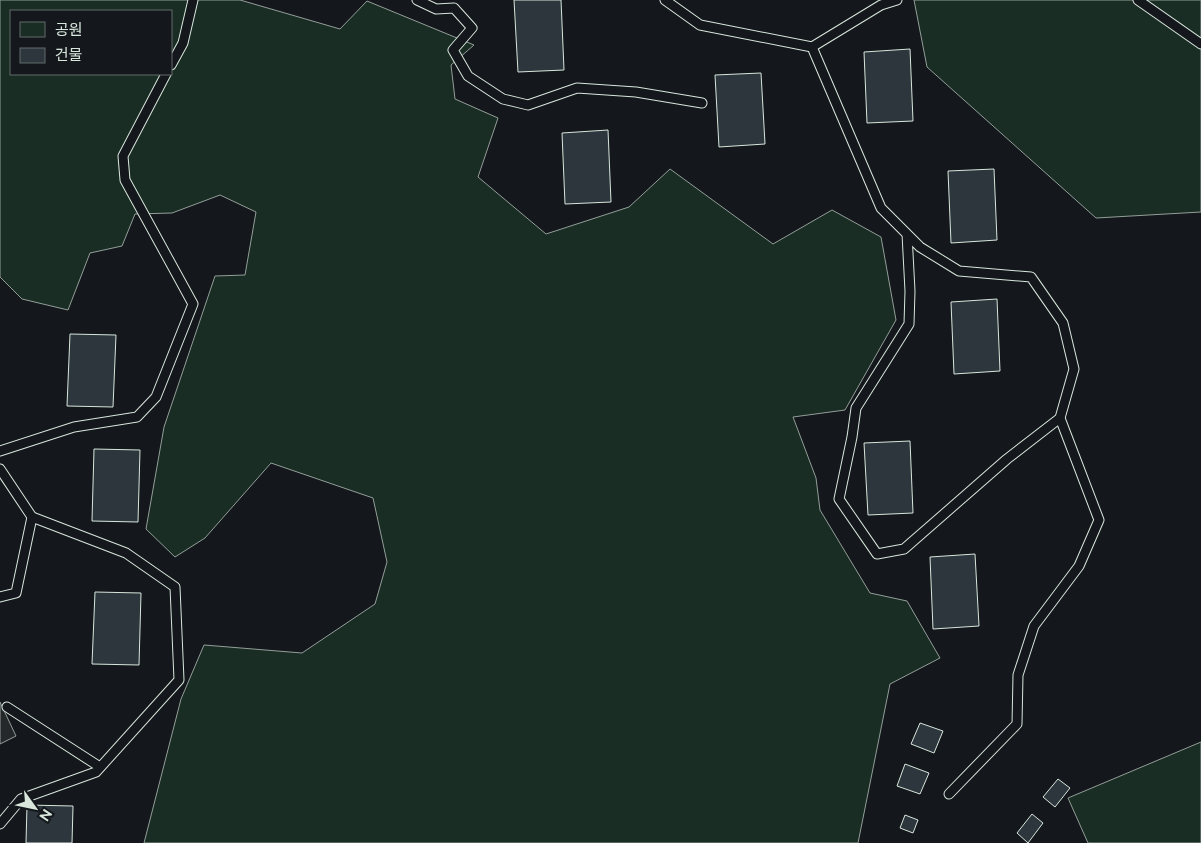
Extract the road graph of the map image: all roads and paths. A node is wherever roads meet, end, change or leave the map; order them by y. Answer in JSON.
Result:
{"nodes":[{"id":1,"x":193,"y":0,"type":"edge"},
{"id":2,"x":417,"y":0,"type":"edge"},
{"id":3,"x":664,"y":0,"type":"edge"},
{"id":4,"x":898,"y":0,"type":"edge"},
{"id":5,"x":1138,"y":0,"type":"edge"},
{"id":6,"x":1201,"y":44,"type":"edge"},
{"id":7,"x":812,"y":47,"type":"junction"},
{"id":8,"x":172,"y":63,"type":"edge"},
{"id":9,"x":165,"y":75,"type":"edge"},
{"id":10,"x":702,"y":103,"type":"dead end"},
{"id":11,"x":907,"y":234,"type":"junction"},
{"id":12,"x":1060,"y":418,"type":"junction"},
{"id":13,"x":0,"y":451,"type":"edge"},
{"id":14,"x":0,"y":470,"type":"edge"},
{"id":15,"x":32,"y":517,"type":"junction"},
{"id":16,"x":0,"y":597,"type":"edge"},
{"id":17,"x":7,"y":707,"type":"dead end"},
{"id":18,"x":100,"y":767,"type":"junction"},
{"id":19,"x":949,"y":794,"type":"dead end"},
{"id":20,"x":0,"y":824,"type":"edge"}],
"edges":[{"from":1,"to":8,"type":"lane"},
{"from":2,"to":10,"type":"lane"},
{"from":3,"to":7,"type":"lane"},
{"from":4,"to":7,"type":"lane"},
{"from":5,"to":6,"type":"lane"},
{"from":7,"to":11,"type":"lane"},
{"from":9,"to":13,"type":"lane"},
{"from":11,"to":12,"type":"lane"},
{"from":11,"to":12,"type":"lane"},
{"from":12,"to":19,"type":"lane"},
{"from":14,"to":15,"type":"lane"},
{"from":15,"to":16,"type":"lane"},
{"from":15,"to":18,"type":"lane"},
{"from":17,"to":18,"type":"lane"},
{"from":18,"to":20,"type":"lane"}]}
